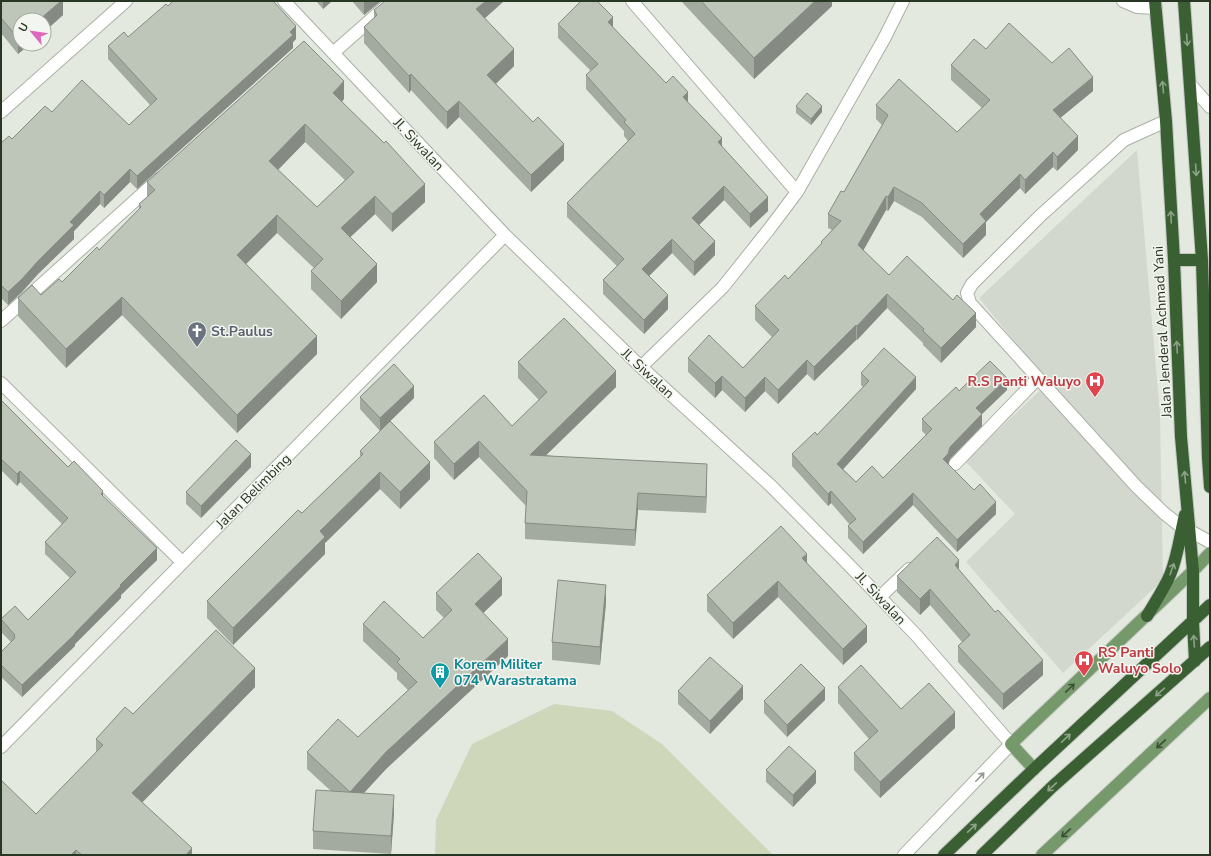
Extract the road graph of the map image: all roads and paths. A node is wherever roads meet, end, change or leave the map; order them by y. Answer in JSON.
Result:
{"nodes":[{"id":1,"x":126,"y":1,"type":"edge"},
{"id":2,"x":284,"y":1,"type":"edge"},
{"id":3,"x":392,"y":1,"type":"edge"},
{"id":4,"x":632,"y":1,"type":"edge"},
{"id":5,"x":903,"y":1,"type":"edge"},
{"id":6,"x":1123,"y":1,"type":"edge"},
{"id":7,"x":1184,"y":1,"type":"edge"},
{"id":8,"x":1155,"y":5,"type":"edge"},
{"id":9,"x":318,"y":36,"type":"junction"},
{"id":10,"x":306,"y":47,"type":"edge"},
{"id":11,"x":333,"y":53,"type":"junction"},
{"id":12,"x":1190,"y":84,"type":"junction"},
{"id":13,"x":1210,"y":107,"type":"edge"},
{"id":14,"x":1,"y":112,"type":"edge"},
{"id":15,"x":1166,"y":121,"type":"junction"},
{"id":16,"x":165,"y":173,"type":"edge"},
{"id":17,"x":797,"y":192,"type":"junction"},
{"id":18,"x":505,"y":235,"type":"junction"},
{"id":19,"x":1174,"y":260,"type":"junction"},
{"id":20,"x":1202,"y":260,"type":"junction"},
{"id":21,"x":1,"y":321,"type":"edge"},
{"id":22,"x":641,"y":367,"type":"junction"},
{"id":23,"x":1038,"y":378,"type":"junction"},
{"id":24,"x":1,"y":383,"type":"edge"},
{"id":25,"x":1207,"y":423,"type":"junction"},
{"id":26,"x":1210,"y":438,"type":"edge"},
{"id":27,"x":955,"y":464,"type":"dead end"},
{"id":28,"x":1210,"y":487,"type":"edge"},
{"id":29,"x":1186,"y":529,"type":"junction"},
{"id":30,"x":1210,"y":542,"type":"edge"},
{"id":31,"x":1210,"y":553,"type":"edge"},
{"id":32,"x":182,"y":562,"type":"junction"},
{"id":33,"x":916,"y":562,"type":"edge"},
{"id":34,"x":1193,"y":571,"type":"junction"},
{"id":35,"x":880,"y":597,"type":"junction"},
{"id":36,"x":1210,"y":605,"type":"edge"},
{"id":37,"x":1147,"y":616,"type":"junction"},
{"id":38,"x":1192,"y":622,"type":"junction"},
{"id":39,"x":1210,"y":647,"type":"edge"},
{"id":40,"x":1195,"y":661,"type":"junction"},
{"id":41,"x":1210,"y":698,"type":"edge"},
{"id":42,"x":1011,"y":744,"type":"junction"},
{"id":43,"x":1,"y":747,"type":"edge"},
{"id":44,"x":1034,"y":768,"type":"junction"},
{"id":45,"x":904,"y":855,"type":"edge"},
{"id":46,"x":944,"y":855,"type":"edge"},
{"id":47,"x":982,"y":855,"type":"edge"},
{"id":48,"x":1042,"y":855,"type":"edge"}],
"edges":[{"from":1,"to":14,"type":"street"},
{"from":2,"to":9,"type":"street","name":"Jl. Siwalan"},
{"from":3,"to":11,"type":"street"},
{"from":4,"to":17,"type":"street"},
{"from":5,"to":17,"type":"street"},
{"from":6,"to":8,"type":"street"},
{"from":7,"to":12,"type":"highway","one_way":true},
{"from":15,"to":8,"type":"highway","name":"Jalan Jenderal Achmad Yani","one_way":true},
{"from":9,"to":10,"type":"street"},
{"from":9,"to":11,"type":"street","name":"Jl. Siwalan"},
{"from":11,"to":18,"type":"street","name":"Jl. Siwalan"},
{"from":12,"to":13,"type":"street"},
{"from":12,"to":20,"type":"highway","one_way":true},
{"from":19,"to":15,"type":"highway","name":"Jalan Jenderal Achmad Yani","one_way":true},
{"from":15,"to":23,"type":"street"},
{"from":16,"to":21,"type":"street"},
{"from":17,"to":22,"type":"street"},
{"from":18,"to":22,"type":"street","name":"Jl. Siwalan"},
{"from":18,"to":32,"type":"street","name":"Jalan Belimbing"},
{"from":19,"to":20,"type":"highway"},
{"from":29,"to":19,"type":"highway","name":"Jalan Jenderal Achmad Yani","one_way":true},
{"from":20,"to":25,"type":"highway"},
{"from":22,"to":35,"type":"street","name":"Jl. Siwalan"},
{"from":23,"to":27,"type":"street"},
{"from":23,"to":29,"type":"street"},
{"from":24,"to":32,"type":"street"},
{"from":25,"to":26,"type":"highway"},
{"from":25,"to":28,"type":"highway"},
{"from":29,"to":30,"type":"street"},
{"from":29,"to":34,"type":"highway","name":"Jalan Jenderal Achmad Yani"},
{"from":37,"to":29,"type":"highway","one_way":true},
{"from":31,"to":34,"type":"main road"},
{"from":32,"to":43,"type":"street","name":"Jalan Belimbing"},
{"from":33,"to":35,"type":"street"},
{"from":34,"to":37,"type":"main road"},
{"from":34,"to":38,"type":"highway","name":"Jalan Jenderal Achmad Yani"},
{"from":35,"to":42,"type":"street","name":"Jl. Siwalan"},
{"from":36,"to":38,"type":"highway"},
{"from":42,"to":37,"type":"main road","one_way":true},
{"from":40,"to":38,"type":"highway","name":"Jalan Jenderal Achmad Yani","one_way":true},
{"from":44,"to":38,"type":"highway","one_way":true},
{"from":39,"to":40,"type":"highway"},
{"from":40,"to":47,"type":"highway","one_way":true},
{"from":41,"to":48,"type":"main road","one_way":true},
{"from":42,"to":44,"type":"main road"},
{"from":45,"to":42,"type":"street","one_way":true},
{"from":46,"to":44,"type":"highway","one_way":true}]}
